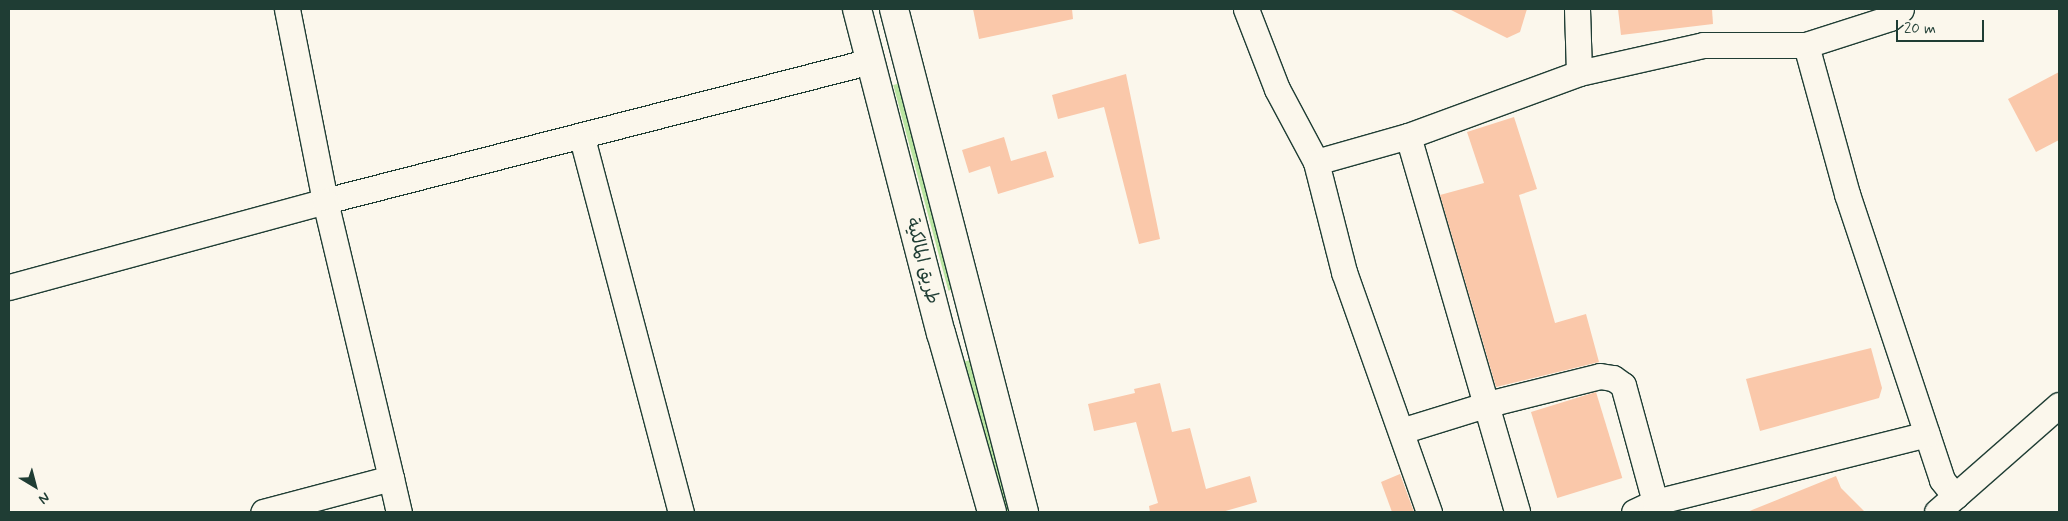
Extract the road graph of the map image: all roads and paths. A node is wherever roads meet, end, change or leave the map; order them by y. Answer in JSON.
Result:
{"nodes":[{"id":1,"x":287,"y":9,"type":"edge"},
{"id":2,"x":857,"y":9,"type":"edge"},
{"id":3,"x":894,"y":9,"type":"edge"},
{"id":4,"x":1246,"y":9,"type":"edge"},
{"id":5,"x":1577,"y":9,"type":"edge"},
{"id":6,"x":1901,"y":9,"type":"edge"},
{"id":7,"x":1806,"y":45,"type":"junction"},
{"id":8,"x":905,"y":53,"type":"junction"},
{"id":9,"x":871,"y":62,"type":"junction"},
{"id":10,"x":1580,"y":73,"type":"junction"},
{"id":11,"x":1408,"y":136,"type":"junction"},
{"id":12,"x":582,"y":138,"type":"junction"},
{"id":13,"x":1316,"y":162,"type":"junction"},
{"id":14,"x":325,"y":201,"type":"junction"},
{"id":15,"x":9,"y":287,"type":"edge"},
{"id":16,"x":976,"y":325,"type":"junction"},
{"id":17,"x":941,"y":333,"type":"junction"},
{"id":18,"x":1488,"y":404,"type":"junction"},
{"id":19,"x":2059,"y":404,"type":"edge"},
{"id":20,"x":1402,"y":432,"type":"junction"},
{"id":21,"x":1926,"y":434,"type":"junction"},
{"id":22,"x":391,"y":478,"type":"junction"},
{"id":23,"x":1946,"y":504,"type":"edge"},
{"id":24,"x":1644,"y":507,"type":"edge"},
{"id":25,"x":263,"y":512,"type":"edge"},
{"id":26,"x":399,"y":512,"type":"edge"},
{"id":27,"x":681,"y":512,"type":"edge"},
{"id":28,"x":992,"y":512,"type":"edge"},
{"id":29,"x":1024,"y":512,"type":"edge"},
{"id":30,"x":1429,"y":512,"type":"edge"},
{"id":31,"x":1517,"y":512,"type":"edge"}],
"edges":[{"from":1,"to":14,"type":"street"},
{"from":2,"to":9,"type":"main road","name":"طريق المالكية"},
{"from":3,"to":8,"type":"main road","name":"طريق المالكية"},
{"from":4,"to":13,"type":"street"},
{"from":5,"to":10,"type":"street"},
{"from":6,"to":7,"type":"street"},
{"from":7,"to":10,"type":"street"},
{"from":7,"to":21,"type":"street"},
{"from":8,"to":9,"type":"main road"},
{"from":8,"to":16,"type":"main road","name":"طريق المالكية"},
{"from":9,"to":12,"type":"street"},
{"from":9,"to":17,"type":"main road","name":"طريق المالكية"},
{"from":10,"to":11,"type":"street"},
{"from":11,"to":13,"type":"street"},
{"from":11,"to":18,"type":"street"},
{"from":12,"to":14,"type":"street"},
{"from":12,"to":27,"type":"street"},
{"from":13,"to":20,"type":"street"},
{"from":14,"to":15,"type":"street"},
{"from":14,"to":22,"type":"street"},
{"from":16,"to":17,"type":"main road"},
{"from":16,"to":29,"type":"main road","name":"طريق المالكية"},
{"from":17,"to":28,"type":"main road","name":"طريق المالكية"},
{"from":18,"to":20,"type":"street"},
{"from":18,"to":24,"type":"street"},
{"from":18,"to":31,"type":"street"},
{"from":19,"to":23,"type":"street"},
{"from":20,"to":30,"type":"street"},
{"from":21,"to":23,"type":"street"},
{"from":21,"to":24,"type":"street"},
{"from":22,"to":25,"type":"street"},
{"from":22,"to":26,"type":"street"}]}
